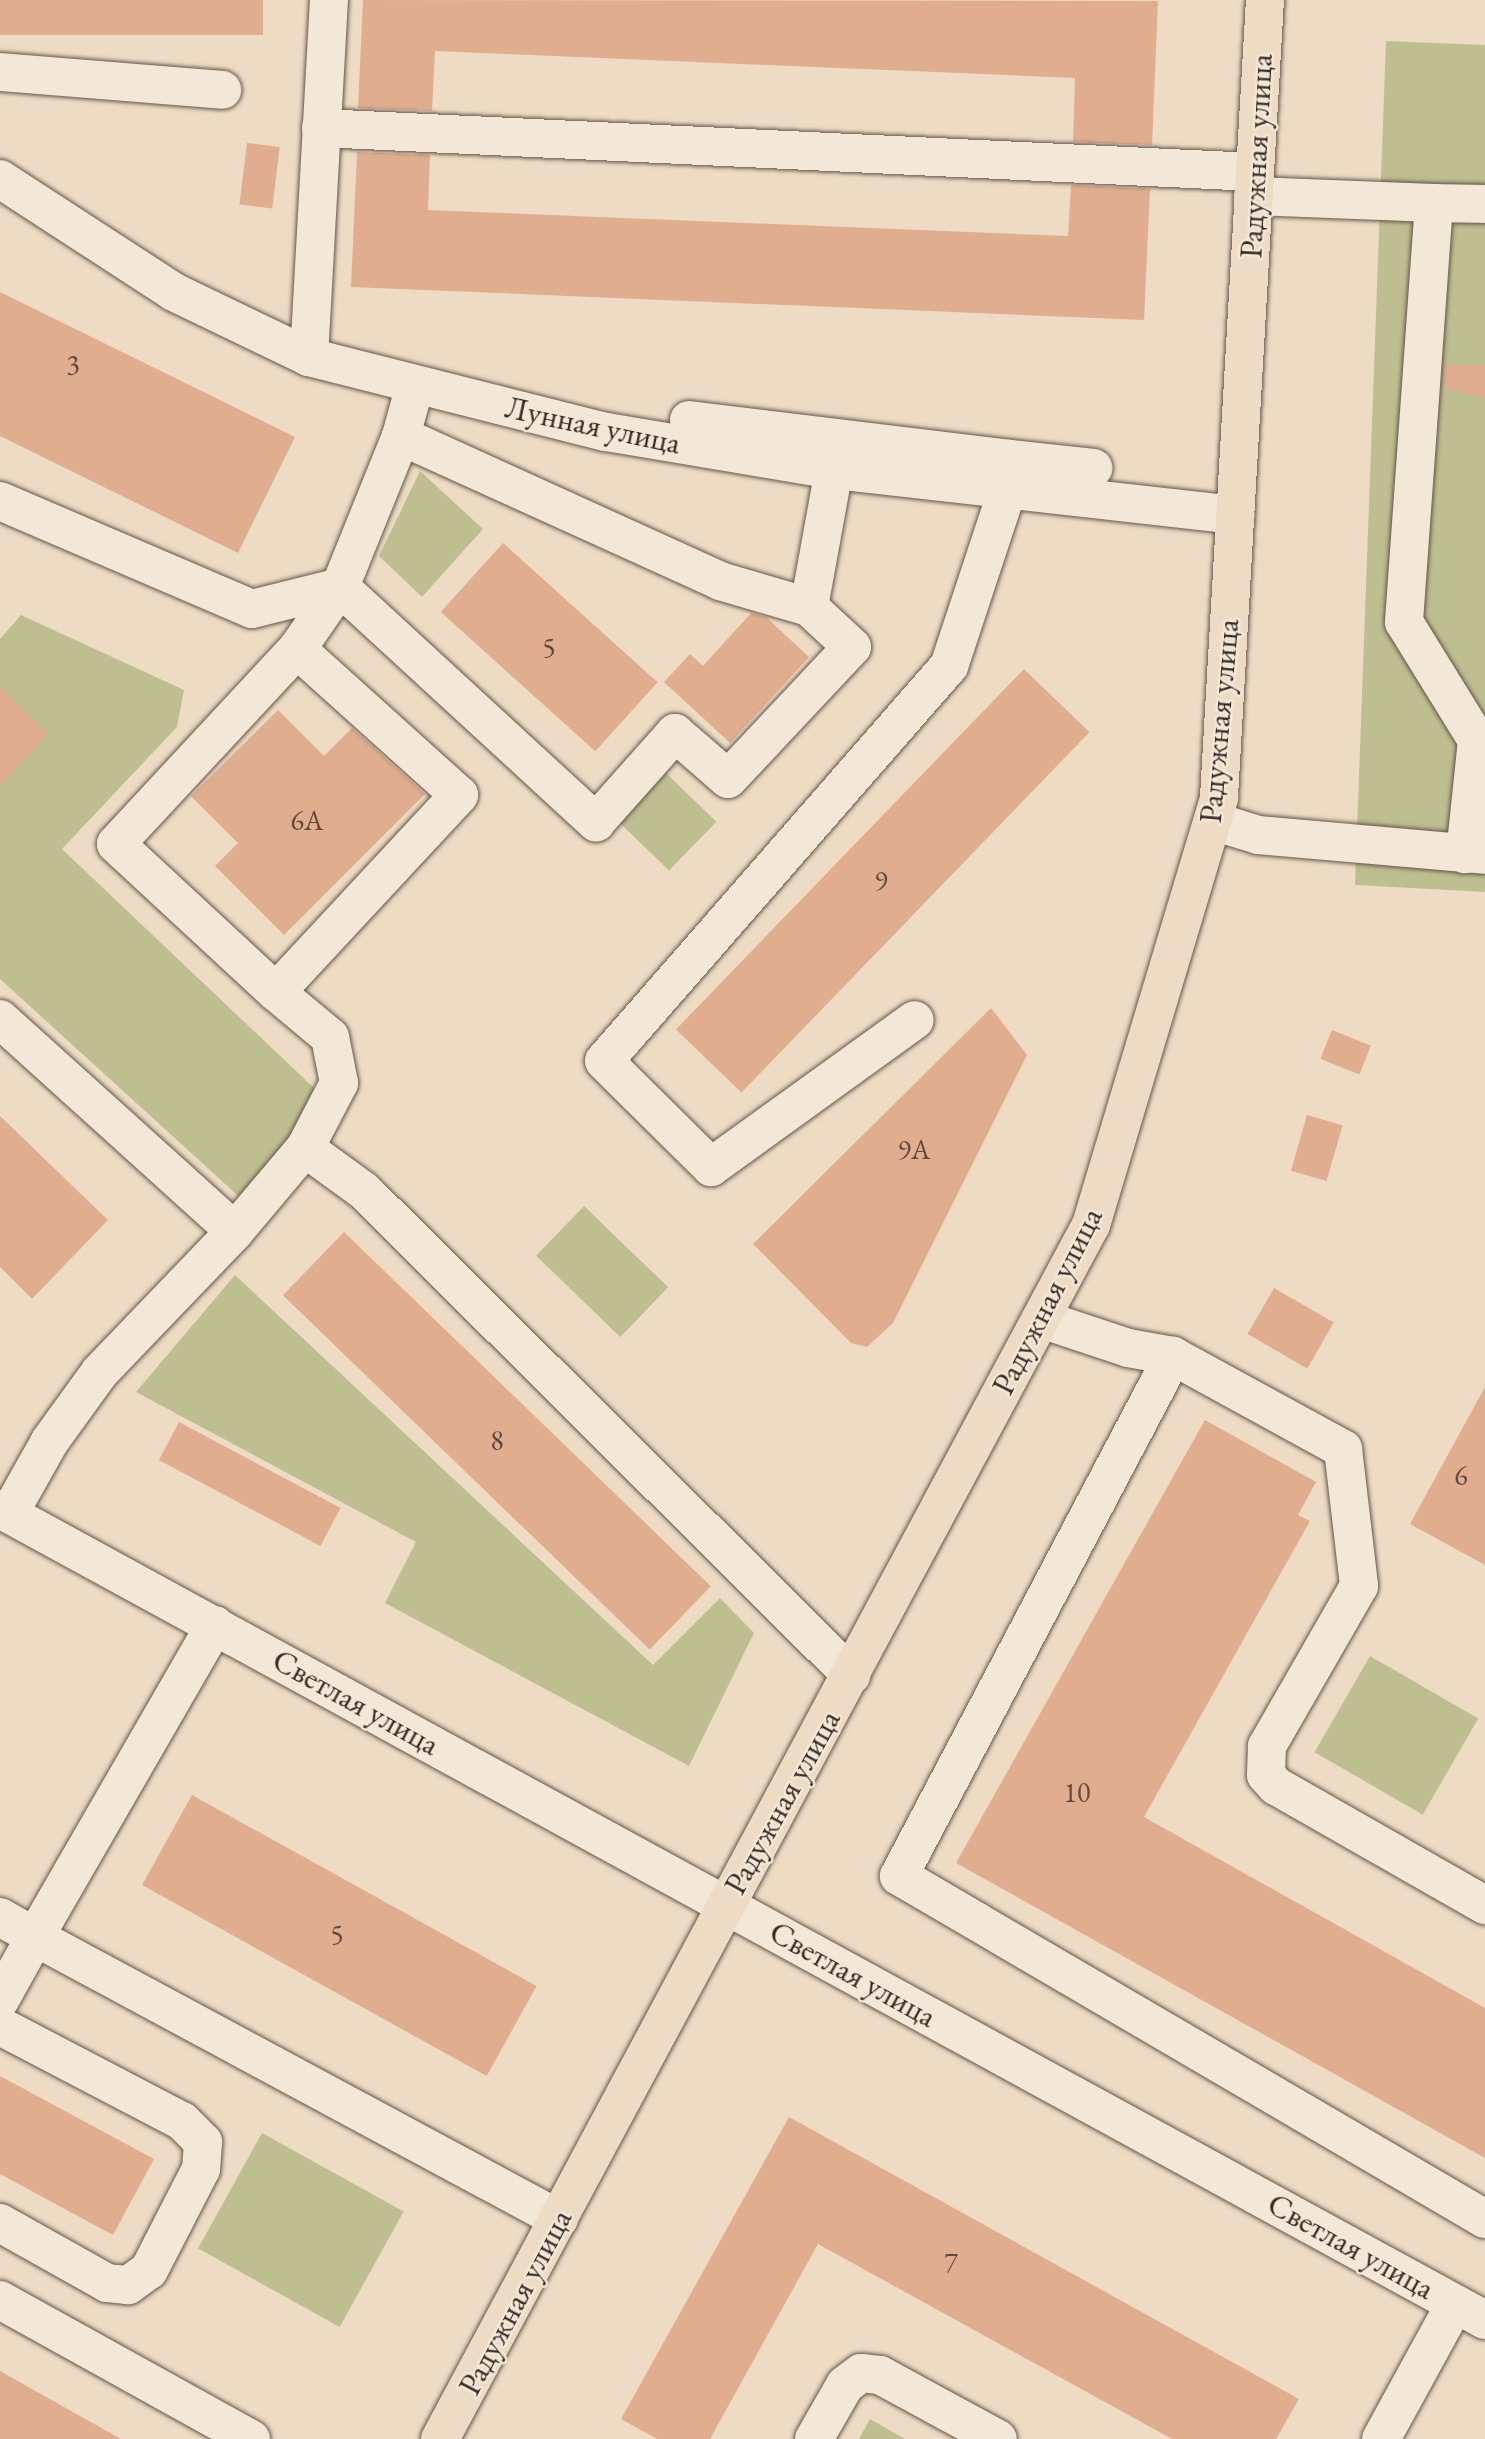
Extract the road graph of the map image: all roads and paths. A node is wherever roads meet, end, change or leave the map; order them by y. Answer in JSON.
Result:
{"nodes":[{"id":1,"x":329,"y":0,"type":"edge"},
{"id":2,"x":1265,"y":0,"type":"edge"},
{"id":3,"x":0,"y":72,"type":"edge"},
{"id":4,"x":222,"y":90,"type":"dead end"},
{"id":5,"x":321,"y":128,"type":"junction"},
{"id":6,"x":0,"y":179,"type":"edge"},
{"id":7,"x":1254,"y":184,"type":"junction"},
{"id":8,"x":1434,"y":203,"type":"junction"},
{"id":9,"x":1485,"y":204,"type":"edge"},
{"id":10,"x":309,"y":357,"type":"junction"},
{"id":11,"x":415,"y":385,"type":"junction"},
{"id":12,"x":690,"y":420,"type":"dead end"},
{"id":13,"x":401,"y":436,"type":"junction"},
{"id":14,"x":1094,"y":468,"type":"dead end"},
{"id":15,"x":834,"y":470,"type":"junction"},
{"id":16,"x":1009,"y":475,"type":"junction"},
{"id":17,"x":0,"y":500,"type":"edge"},
{"id":18,"x":1235,"y":515,"type":"junction"},
{"id":19,"x":340,"y":587,"type":"junction"},
{"id":20,"x":809,"y":607,"type":"junction"},
{"id":21,"x":297,"y":649,"type":"junction"},
{"id":22,"x":1481,"y":740,"type":"edge"},
{"id":23,"x":1213,"y":821,"type":"junction"},
{"id":24,"x":1475,"y":855,"type":"edge"},
{"id":25,"x":276,"y":992,"type":"junction"},
{"id":26,"x":0,"y":1019,"type":"edge"},
{"id":27,"x":915,"y":1020,"type":"dead end"},
{"id":28,"x":305,"y":1148,"type":"junction"},
{"id":29,"x":234,"y":1231,"type":"junction"},
{"id":30,"x":1041,"y":1318,"type":"junction"},
{"id":31,"x":1173,"y":1356,"type":"junction"},
{"id":32,"x":5,"y":1511,"type":"edge"},
{"id":33,"x":215,"y":1625,"type":"junction"},
{"id":34,"x":851,"y":1675,"type":"junction"},
{"id":35,"x":726,"y":1904,"type":"junction"},
{"id":36,"x":1485,"y":1905,"type":"edge"},
{"id":37,"x":0,"y":1917,"type":"edge"},
{"id":38,"x":35,"y":1937,"type":"junction"},
{"id":39,"x":0,"y":2000,"type":"edge"},
{"id":40,"x":0,"y":2026,"type":"edge"},
{"id":41,"x":1485,"y":2218,"type":"edge"},
{"id":42,"x":559,"y":2219,"type":"junction"},
{"id":43,"x":0,"y":2223,"type":"edge"},
{"id":44,"x":0,"y":2300,"type":"edge"},
{"id":45,"x":1470,"y":2312,"type":"edge"},
{"id":46,"x":251,"y":2439,"type":"edge"},
{"id":47,"x":440,"y":2439,"type":"edge"},
{"id":48,"x":814,"y":2439,"type":"edge"},
{"id":49,"x":998,"y":2439,"type":"edge"},
{"id":50,"x":1381,"y":2439,"type":"edge"}],
"edges":[{"from":1,"to":5,"type":"street"},
{"from":2,"to":7,"type":"main road","name":"Радужная улица"},
{"from":3,"to":4,"type":"street"},
{"from":5,"to":7,"type":"street"},
{"from":5,"to":10,"type":"street"},
{"from":6,"to":10,"type":"street","name":"Лунная улица"},
{"from":7,"to":8,"type":"street"},
{"from":7,"to":18,"type":"main road","name":"Радужная улица"},
{"from":8,"to":9,"type":"street"},
{"from":8,"to":22,"type":"street"},
{"from":10,"to":11,"type":"street","name":"Лунная улица"},
{"from":11,"to":13,"type":"street"},
{"from":11,"to":15,"type":"street","name":"Лунная улица"},
{"from":12,"to":16,"type":"street"},
{"from":13,"to":19,"type":"street"},
{"from":13,"to":20,"type":"street"},
{"from":14,"to":16,"type":"street"},
{"from":15,"to":16,"type":"street","name":"Лунная улица"},
{"from":15,"to":20,"type":"street"},
{"from":16,"to":18,"type":"street","name":"Лунная улица"},
{"from":16,"to":27,"type":"street"},
{"from":17,"to":19,"type":"street"},
{"from":18,"to":23,"type":"main road","name":"Радужная улица"},
{"from":19,"to":20,"type":"street"},
{"from":19,"to":21,"type":"street"},
{"from":21,"to":25,"type":"street"},
{"from":21,"to":25,"type":"street"},
{"from":22,"to":24,"type":"street"},
{"from":23,"to":24,"type":"street"},
{"from":23,"to":30,"type":"main road","name":"Радужная улица"},
{"from":25,"to":28,"type":"street"},
{"from":26,"to":29,"type":"street"},
{"from":28,"to":29,"type":"street"},
{"from":28,"to":34,"type":"street"},
{"from":29,"to":32,"type":"street"},
{"from":30,"to":31,"type":"street"},
{"from":30,"to":34,"type":"main road","name":"Радужная улица"},
{"from":31,"to":36,"type":"street"},
{"from":31,"to":41,"type":"street"},
{"from":32,"to":33,"type":"street","name":"Светлая улица"},
{"from":33,"to":35,"type":"street","name":"Светлая улица"},
{"from":33,"to":38,"type":"street"},
{"from":34,"to":35,"type":"main road","name":"Радужная улица"},
{"from":35,"to":42,"type":"main road","name":"Радужная улица"},
{"from":35,"to":45,"type":"street","name":"Светлая улица"},
{"from":37,"to":38,"type":"street"},
{"from":38,"to":39,"type":"street"},
{"from":38,"to":42,"type":"street"},
{"from":40,"to":43,"type":"street"},
{"from":42,"to":47,"type":"main road","name":"Радужная улица"},
{"from":44,"to":46,"type":"street"},
{"from":45,"to":50,"type":"street"},
{"from":48,"to":49,"type":"street"}]}
